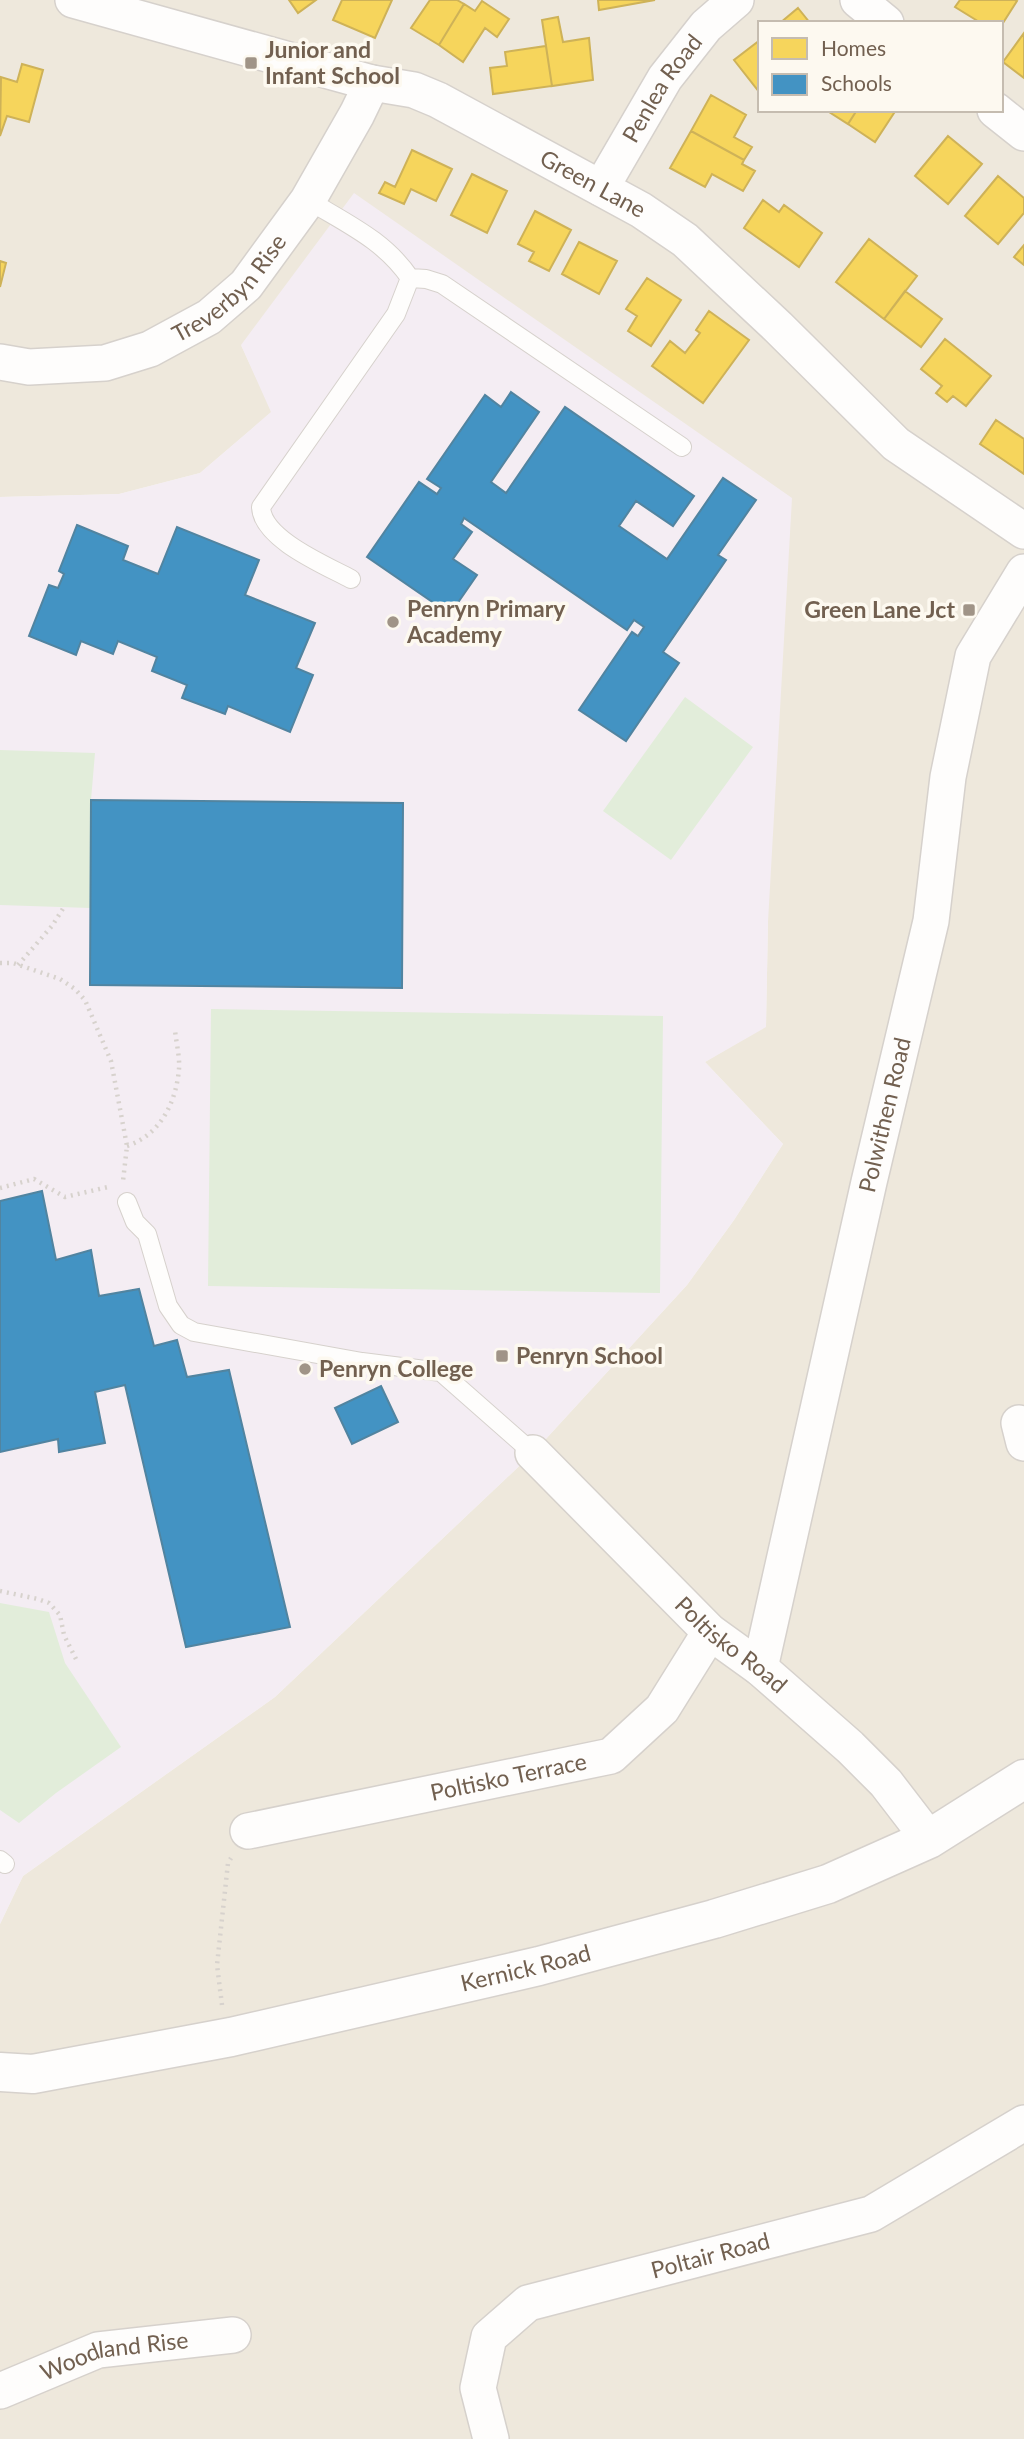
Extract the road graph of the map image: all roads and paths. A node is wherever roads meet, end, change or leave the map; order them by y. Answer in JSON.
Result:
{"nodes":[{"id":1,"x":73,"y":0,"type":"edge"},
{"id":2,"x":736,"y":0,"type":"edge"},
{"id":3,"x":858,"y":0,"type":"edge"},
{"id":4,"x":171,"y":14,"type":"edge"},
{"id":5,"x":884,"y":21,"type":"edge"},
{"id":6,"x":372,"y":83,"type":"junction"},
{"id":7,"x":998,"y":112,"type":"edge"},
{"id":8,"x":1024,"y":133,"type":"edge"},
{"id":9,"x":601,"y":188,"type":"junction"},
{"id":10,"x":308,"y":200,"type":"junction"},
{"id":11,"x":410,"y":278,"type":"junction"},
{"id":12,"x":0,"y":362,"type":"edge"},
{"id":13,"x":682,"y":447,"type":"dead end"},
{"id":14,"x":1024,"y":531,"type":"edge"},
{"id":15,"x":1024,"y":572,"type":"edge"},
{"id":16,"x":351,"y":579,"type":"dead end"},
{"id":17,"x":64,"y":907,"type":"dead end"},
{"id":18,"x":0,"y":963,"type":"edge"},
{"id":19,"x":18,"y":965,"type":"junction"},
{"id":20,"x":175,"y":1030,"type":"dead end"},
{"id":21,"x":127,"y":1146,"type":"junction"},
{"id":22,"x":111,"y":1186,"type":"dead end"},
{"id":23,"x":0,"y":1188,"type":"edge"},
{"id":24,"x":127,"y":1202,"type":"joint"},
{"id":25,"x":533,"y":1453,"type":"joint"},
{"id":26,"x":0,"y":1591,"type":"edge"},
{"id":27,"x":710,"y":1632,"type":"junction"},
{"id":28,"x":76,"y":1659,"type":"dead end"},
{"id":29,"x":760,"y":1668,"type":"junction"},
{"id":30,"x":1024,"y":1779,"type":"edge"},
{"id":31,"x":248,"y":1831,"type":"joint"},
{"id":32,"x":929,"y":1839,"type":"junction"},
{"id":33,"x":225,"y":2038,"type":"junction"},
{"id":34,"x":0,"y":2073,"type":"edge"},
{"id":35,"x":1024,"y":2123,"type":"edge"},
{"id":36,"x":233,"y":2335,"type":"dead end"},
{"id":37,"x":0,"y":2391,"type":"edge"},
{"id":38,"x":491,"y":2439,"type":"edge"}],
"edges":[{"from":1,"to":4,"type":"street","name":"Green Lane"},
{"from":2,"to":9,"type":"street","name":"Penlea Road"},
{"from":3,"to":5,"type":"street"},
{"from":4,"to":6,"type":"street","name":"Green Lane"},
{"from":6,"to":9,"type":"street","name":"Green Lane"},
{"from":6,"to":10,"type":"street","name":"Treverbyn Rise"},
{"from":7,"to":8,"type":"street"},
{"from":9,"to":14,"type":"street","name":"Green Lane"},
{"from":10,"to":11,"type":"lane"},
{"from":10,"to":12,"type":"street","name":"Treverbyn Rise"},
{"from":11,"to":13,"type":"lane"},
{"from":11,"to":16,"type":"lane"},
{"from":15,"to":29,"type":"street","name":"Polwithen Road"},
{"from":17,"to":19,"type":"path"},
{"from":18,"to":19,"type":"path"},
{"from":19,"to":21,"type":"path"},
{"from":20,"to":21,"type":"path"},
{"from":21,"to":24,"type":"path"},
{"from":22,"to":23,"type":"path"},
{"from":24,"to":25,"type":"lane"},
{"from":25,"to":27,"type":"street","name":"Poltisko Road"},
{"from":26,"to":28,"type":"path"},
{"from":27,"to":29,"type":"street","name":"Poltisko Road"},
{"from":27,"to":31,"type":"street","name":"Poltisko Terrace"},
{"from":29,"to":32,"type":"street","name":"Poltisko Road"},
{"from":30,"to":32,"type":"street","name":"Kernick Road"},
{"from":31,"to":33,"type":"path"},
{"from":32,"to":33,"type":"street","name":"Kernick Road"},
{"from":33,"to":34,"type":"street","name":"Kernick Road"},
{"from":35,"to":38,"type":"street","name":"Poltair Road"},
{"from":36,"to":37,"type":"street","name":"Woodland Rise"}]}
